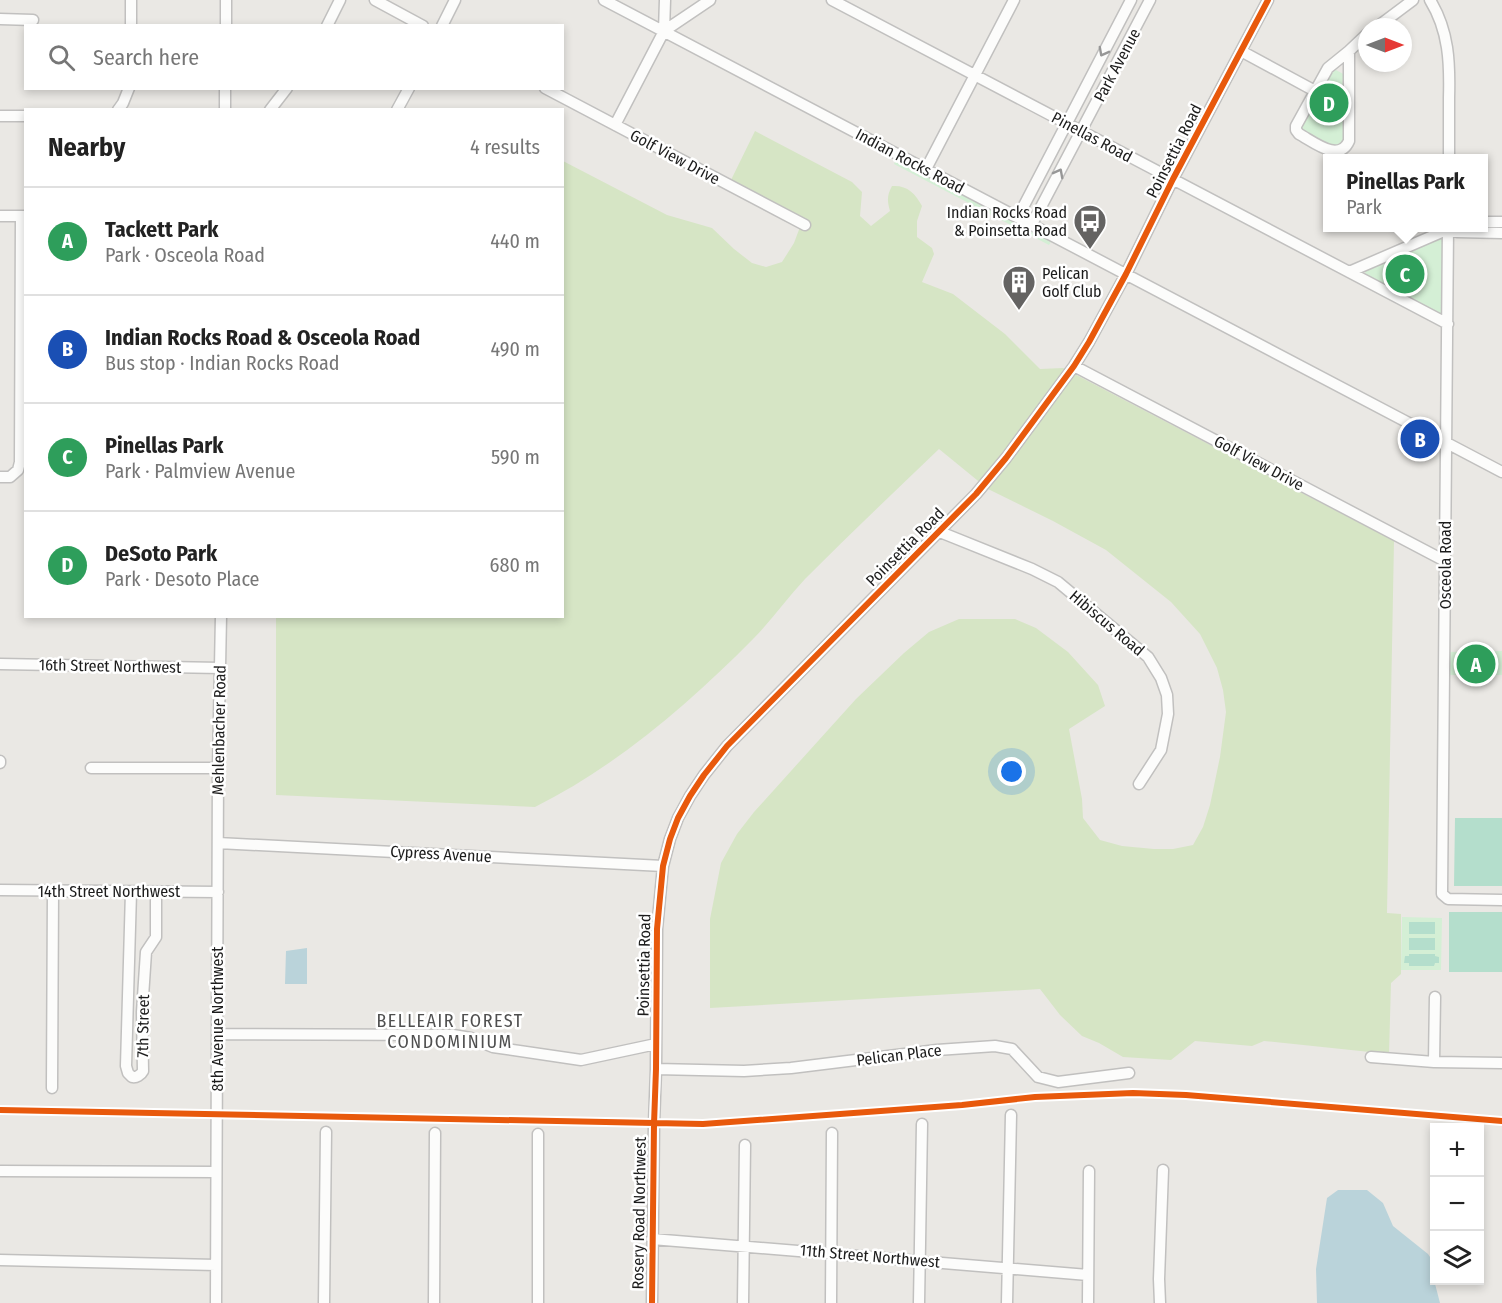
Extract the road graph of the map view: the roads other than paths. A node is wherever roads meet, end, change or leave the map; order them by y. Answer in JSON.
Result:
{"nodes":[{"id":1,"x":131,"y":0,"type":"edge"},
{"id":2,"x":226,"y":0,"type":"edge"},
{"id":3,"x":340,"y":0,"type":"edge"},
{"id":4,"x":375,"y":0,"type":"edge"},
{"id":5,"x":455,"y":0,"type":"edge"},
{"id":6,"x":604,"y":0,"type":"edge"},
{"id":7,"x":665,"y":0,"type":"edge"},
{"id":8,"x":710,"y":0,"type":"edge"},
{"id":9,"x":832,"y":0,"type":"edge"},
{"id":10,"x":1014,"y":0,"type":"edge"},
{"id":11,"x":1131,"y":0,"type":"edge"},
{"id":12,"x":1150,"y":0,"type":"edge"},
{"id":13,"x":1268,"y":0,"type":"edge"},
{"id":14,"x":1413,"y":0,"type":"edge"},
{"id":15,"x":1430,"y":0,"type":"edge"},
{"id":16,"x":1389,"y":18,"type":"edge"},
{"id":17,"x":0,"y":20,"type":"edge"},
{"id":18,"x":33,"y":20,"type":"dead end"},
{"id":19,"x":131,"y":24,"type":"edge"},
{"id":20,"x":226,"y":24,"type":"edge"},
{"id":21,"x":328,"y":24,"type":"edge"},
{"id":22,"x":419,"y":24,"type":"edge"},
{"id":23,"x":443,"y":24,"type":"edge"},
{"id":24,"x":664,"y":31,"type":"junction"},
{"id":25,"x":1358,"y":42,"type":"edge"},
{"id":26,"x":1241,"y":51,"type":"junction"},
{"id":27,"x":1349,"y":51,"type":"junction"},
{"id":28,"x":974,"y":75,"type":"junction"},
{"id":29,"x":128,"y":90,"type":"edge"},
{"id":30,"x":225,"y":90,"type":"edge"},
{"id":31,"x":285,"y":90,"type":"edge"},
{"id":32,"x":408,"y":90,"type":"edge"},
{"id":33,"x":549,"y":90,"type":"edge"},
{"id":34,"x":1315,"y":91,"type":"junction"},
{"id":35,"x":119,"y":108,"type":"edge"},
{"id":36,"x":225,"y":108,"type":"edge"},
{"id":37,"x":272,"y":108,"type":"edge"},
{"id":38,"x":398,"y":108,"type":"edge"},
{"id":39,"x":0,"y":116,"type":"edge"},
{"id":40,"x":24,"y":116,"type":"edge"},
{"id":41,"x":1066,"y":123,"type":"junction"},
{"id":42,"x":615,"y":125,"type":"junction"},
{"id":43,"x":1082,"y":131,"type":"junction"},
{"id":44,"x":1449,"y":154,"type":"edge"},
{"id":45,"x":926,"y":169,"type":"junction"},
{"id":46,"x":1173,"y":179,"type":"junction"},
{"id":47,"x":0,"y":216,"type":"edge"},
{"id":48,"x":23,"y":216,"type":"edge"},
{"id":49,"x":1018,"y":217,"type":"junction"},
{"id":50,"x":1032,"y":224,"type":"junction"},
{"id":51,"x":805,"y":225,"type":"dead end"},
{"id":52,"x":1440,"y":232,"type":"edge"},
{"id":53,"x":1449,"y":232,"type":"edge"},
{"id":54,"x":1457,"y":232,"type":"edge"},
{"id":55,"x":1502,"y":233,"type":"edge"},
{"id":56,"x":1349,"y":272,"type":"junction"},
{"id":57,"x":1126,"y":274,"type":"junction"},
{"id":58,"x":1448,"y":324,"type":"junction"},
{"id":59,"x":1074,"y":366,"type":"junction"},
{"id":60,"x":1446,"y":442,"type":"junction"},
{"id":61,"x":1502,"y":472,"type":"edge"},
{"id":62,"x":0,"y":477,"type":"edge"},
{"id":63,"x":940,"y":532,"type":"junction"},
{"id":64,"x":1445,"y":561,"type":"junction"},
{"id":65,"x":221,"y":618,"type":"edge"},
{"id":66,"x":0,"y":664,"type":"edge"},
{"id":67,"x":220,"y":668,"type":"junction"},
{"id":68,"x":91,"y":768,"type":"dead end"},
{"id":69,"x":218,"y":768,"type":"junction"},
{"id":70,"x":1139,"y":784,"type":"dead end"},
{"id":71,"x":218,"y":843,"type":"junction"},
{"id":72,"x":663,"y":866,"type":"junction"},
{"id":73,"x":0,"y":890,"type":"edge"},
{"id":74,"x":53,"y":891,"type":"junction"},
{"id":75,"x":131,"y":892,"type":"junction"},
{"id":76,"x":156,"y":892,"type":"junction"},
{"id":77,"x":218,"y":892,"type":"junction"},
{"id":78,"x":1502,"y":900,"type":"edge"},
{"id":79,"x":1435,"y":997,"type":"dead end"},
{"id":80,"x":217,"y":1034,"type":"junction"},
{"id":81,"x":656,"y":1044,"type":"junction"},
{"id":82,"x":1371,"y":1057,"type":"dead end"},
{"id":83,"x":1434,"y":1062,"type":"junction"},
{"id":84,"x":1502,"y":1063,"type":"edge"},
{"id":85,"x":656,"y":1069,"type":"junction"},
{"id":86,"x":1129,"y":1073,"type":"dead end"},
{"id":87,"x":52,"y":1088,"type":"dead end"},
{"id":88,"x":1011,"y":1115,"type":"dead end"},
{"id":89,"x":654,"y":1124,"type":"joint"},
{"id":90,"x":922,"y":1124,"type":"dead end"},
{"id":91,"x":326,"y":1132,"type":"dead end"},
{"id":92,"x":435,"y":1133,"type":"dead end"},
{"id":93,"x":832,"y":1133,"type":"dead end"},
{"id":94,"x":538,"y":1134,"type":"dead end"},
{"id":95,"x":745,"y":1145,"type":"dead end"},
{"id":96,"x":1089,"y":1170,"type":"dead end"},
{"id":97,"x":1162,"y":1170,"type":"dead end"},
{"id":98,"x":0,"y":1171,"type":"edge"},
{"id":99,"x":216,"y":1172,"type":"junction"},
{"id":100,"x":652,"y":1239,"type":"junction"},
{"id":101,"x":744,"y":1246,"type":"junction"},
{"id":102,"x":831,"y":1253,"type":"junction"},
{"id":103,"x":0,"y":1260,"type":"edge"},
{"id":104,"x":920,"y":1261,"type":"junction"},
{"id":105,"x":216,"y":1265,"type":"junction"},
{"id":106,"x":1007,"y":1268,"type":"junction"},
{"id":107,"x":1088,"y":1275,"type":"junction"},
{"id":108,"x":216,"y":1303,"type":"edge"},
{"id":109,"x":324,"y":1303,"type":"edge"},
{"id":110,"x":434,"y":1303,"type":"edge"},
{"id":111,"x":538,"y":1303,"type":"edge"},
{"id":112,"x":652,"y":1303,"type":"edge"},
{"id":113,"x":743,"y":1303,"type":"edge"},
{"id":114,"x":831,"y":1303,"type":"edge"},
{"id":115,"x":919,"y":1303,"type":"edge"},
{"id":116,"x":1007,"y":1303,"type":"edge"},
{"id":117,"x":1088,"y":1303,"type":"edge"},
{"id":118,"x":1160,"y":1303,"type":"edge"}],
"edges":[{"from":1,"to":19,"type":"street"},
{"from":2,"to":20,"type":"street"},
{"from":3,"to":21,"type":"street"},
{"from":4,"to":22,"type":"street"},
{"from":5,"to":23,"type":"street"},
{"from":6,"to":24,"type":"street","name":"Indian Rocks Road"},
{"from":7,"to":24,"type":"street"},
{"from":8,"to":24,"type":"street"},
{"from":9,"to":28,"type":"street","name":"Pinellas Road"},
{"from":10,"to":28,"type":"street"},
{"from":11,"to":41,"type":"street","name":"Park Avenue","one_way":true},
{"from":12,"to":43,"type":"street","name":"Park Avenue"},
{"from":13,"to":26,"type":"street","name":"Poinsettia Road"},
{"from":14,"to":16,"type":"street"},
{"from":15,"to":44,"type":"street"},
{"from":17,"to":18,"type":"street"},
{"from":24,"to":42,"type":"street"},
{"from":24,"to":45,"type":"street","name":"Indian Rocks Road"},
{"from":25,"to":27,"type":"street"},
{"from":26,"to":34,"type":"street"},
{"from":26,"to":46,"type":"street","name":"Poinsettia Road"},
{"from":27,"to":34,"type":"street"},
{"from":27,"to":34,"type":"street"},
{"from":28,"to":41,"type":"street","name":"Pinellas Road"},
{"from":28,"to":45,"type":"street"},
{"from":29,"to":35,"type":"street"},
{"from":30,"to":36,"type":"street"},
{"from":31,"to":37,"type":"street"},
{"from":32,"to":38,"type":"street"},
{"from":33,"to":42,"type":"street","name":"Golf View Drive"},
{"from":39,"to":40,"type":"street"},
{"from":41,"to":43,"type":"street","name":"Pinellas Road"},
{"from":41,"to":49,"type":"street","name":"Park Avenue"},
{"from":42,"to":51,"type":"street","name":"Golf View Drive"},
{"from":43,"to":46,"type":"street","name":"Pinellas Road"},
{"from":50,"to":43,"type":"street","name":"Park Avenue","one_way":true},
{"from":45,"to":49,"type":"street","name":"Indian Rocks Road"},
{"from":46,"to":56,"type":"street","name":"Pinellas Road"},
{"from":46,"to":57,"type":"street","name":"Poinsettia Road"},
{"from":47,"to":48,"type":"street"},
{"from":48,"to":62,"type":"street"},
{"from":49,"to":50,"type":"street","name":"Indian Rocks Road"},
{"from":50,"to":57,"type":"street","name":"Indian Rocks Road"},
{"from":52,"to":56,"type":"street"},
{"from":53,"to":58,"type":"street","name":"Osceola Road"},
{"from":54,"to":55,"type":"street"},
{"from":56,"to":58,"type":"street","name":"Pinellas Road"},
{"from":57,"to":59,"type":"street","name":"Poinsettia Road"},
{"from":57,"to":60,"type":"street","name":"Indian Rocks Road"},
{"from":58,"to":60,"type":"street","name":"Osceola Road"},
{"from":59,"to":63,"type":"street","name":"Poinsettia Road"},
{"from":59,"to":64,"type":"street","name":"Golf View Drive"},
{"from":60,"to":61,"type":"street","name":"Indian Rocks Road"},
{"from":60,"to":64,"type":"street","name":"Osceola Road"},
{"from":63,"to":70,"type":"street","name":"Hibiscus Road"},
{"from":63,"to":72,"type":"street","name":"Poinsettia Road"},
{"from":64,"to":78,"type":"street","name":"Osceola Road"},
{"from":65,"to":67,"type":"street","name":"Mehlenbacher Road"},
{"from":66,"to":67,"type":"street","name":"16th Street Northwest"},
{"from":67,"to":69,"type":"street","name":"Mehlenbacher Road"},
{"from":68,"to":69,"type":"street"},
{"from":69,"to":71,"type":"street","name":"Mehlenbacher Road"},
{"from":71,"to":72,"type":"street","name":"Cypress Avenue"},
{"from":71,"to":77,"type":"street","name":"8th Avenue Northwest"},
{"from":72,"to":81,"type":"street","name":"Poinsettia Road"},
{"from":73,"to":74,"type":"street","name":"14th Street Northwest"},
{"from":74,"to":75,"type":"street","name":"14th Street Northwest"},
{"from":74,"to":87,"type":"street"},
{"from":75,"to":76,"type":"street","name":"14th Street Northwest"},
{"from":75,"to":76,"type":"street","name":"7th Street"},
{"from":76,"to":77,"type":"street","name":"14th Street Northwest"},
{"from":77,"to":80,"type":"street","name":"8th Avenue Northwest"},
{"from":79,"to":83,"type":"street"},
{"from":80,"to":81,"type":"street"},
{"from":80,"to":99,"type":"street","name":"8th Avenue Northwest"},
{"from":81,"to":85,"type":"street","name":"Poinsettia Road"},
{"from":82,"to":83,"type":"street"},
{"from":83,"to":84,"type":"street"},
{"from":85,"to":86,"type":"street","name":"Pelican Place"},
{"from":85,"to":89,"type":"street","name":"Poinsettia Road"},
{"from":88,"to":106,"type":"street"},
{"from":89,"to":100,"type":"street","name":"Rosery Road Northwest"},
{"from":90,"to":104,"type":"street"},
{"from":91,"to":109,"type":"street"},
{"from":92,"to":110,"type":"street"},
{"from":93,"to":102,"type":"street"},
{"from":94,"to":111,"type":"street"},
{"from":95,"to":101,"type":"street"},
{"from":96,"to":107,"type":"street"},
{"from":97,"to":118,"type":"street"},
{"from":98,"to":99,"type":"street"},
{"from":99,"to":105,"type":"street","name":"8th Avenue Northwest"},
{"from":100,"to":101,"type":"street","name":"11th Street Northwest"},
{"from":100,"to":112,"type":"street","name":"Rosery Road Northwest"},
{"from":101,"to":102,"type":"street","name":"11th Street Northwest"},
{"from":101,"to":113,"type":"street"},
{"from":102,"to":104,"type":"street","name":"11th Street Northwest"},
{"from":102,"to":114,"type":"street"},
{"from":103,"to":105,"type":"street"},
{"from":104,"to":106,"type":"street","name":"11th Street Northwest"},
{"from":104,"to":115,"type":"street"},
{"from":105,"to":108,"type":"street","name":"8th Avenue Northwest"},
{"from":106,"to":107,"type":"street","name":"11th Street Northwest"},
{"from":106,"to":116,"type":"street"},
{"from":107,"to":117,"type":"street"}]}
